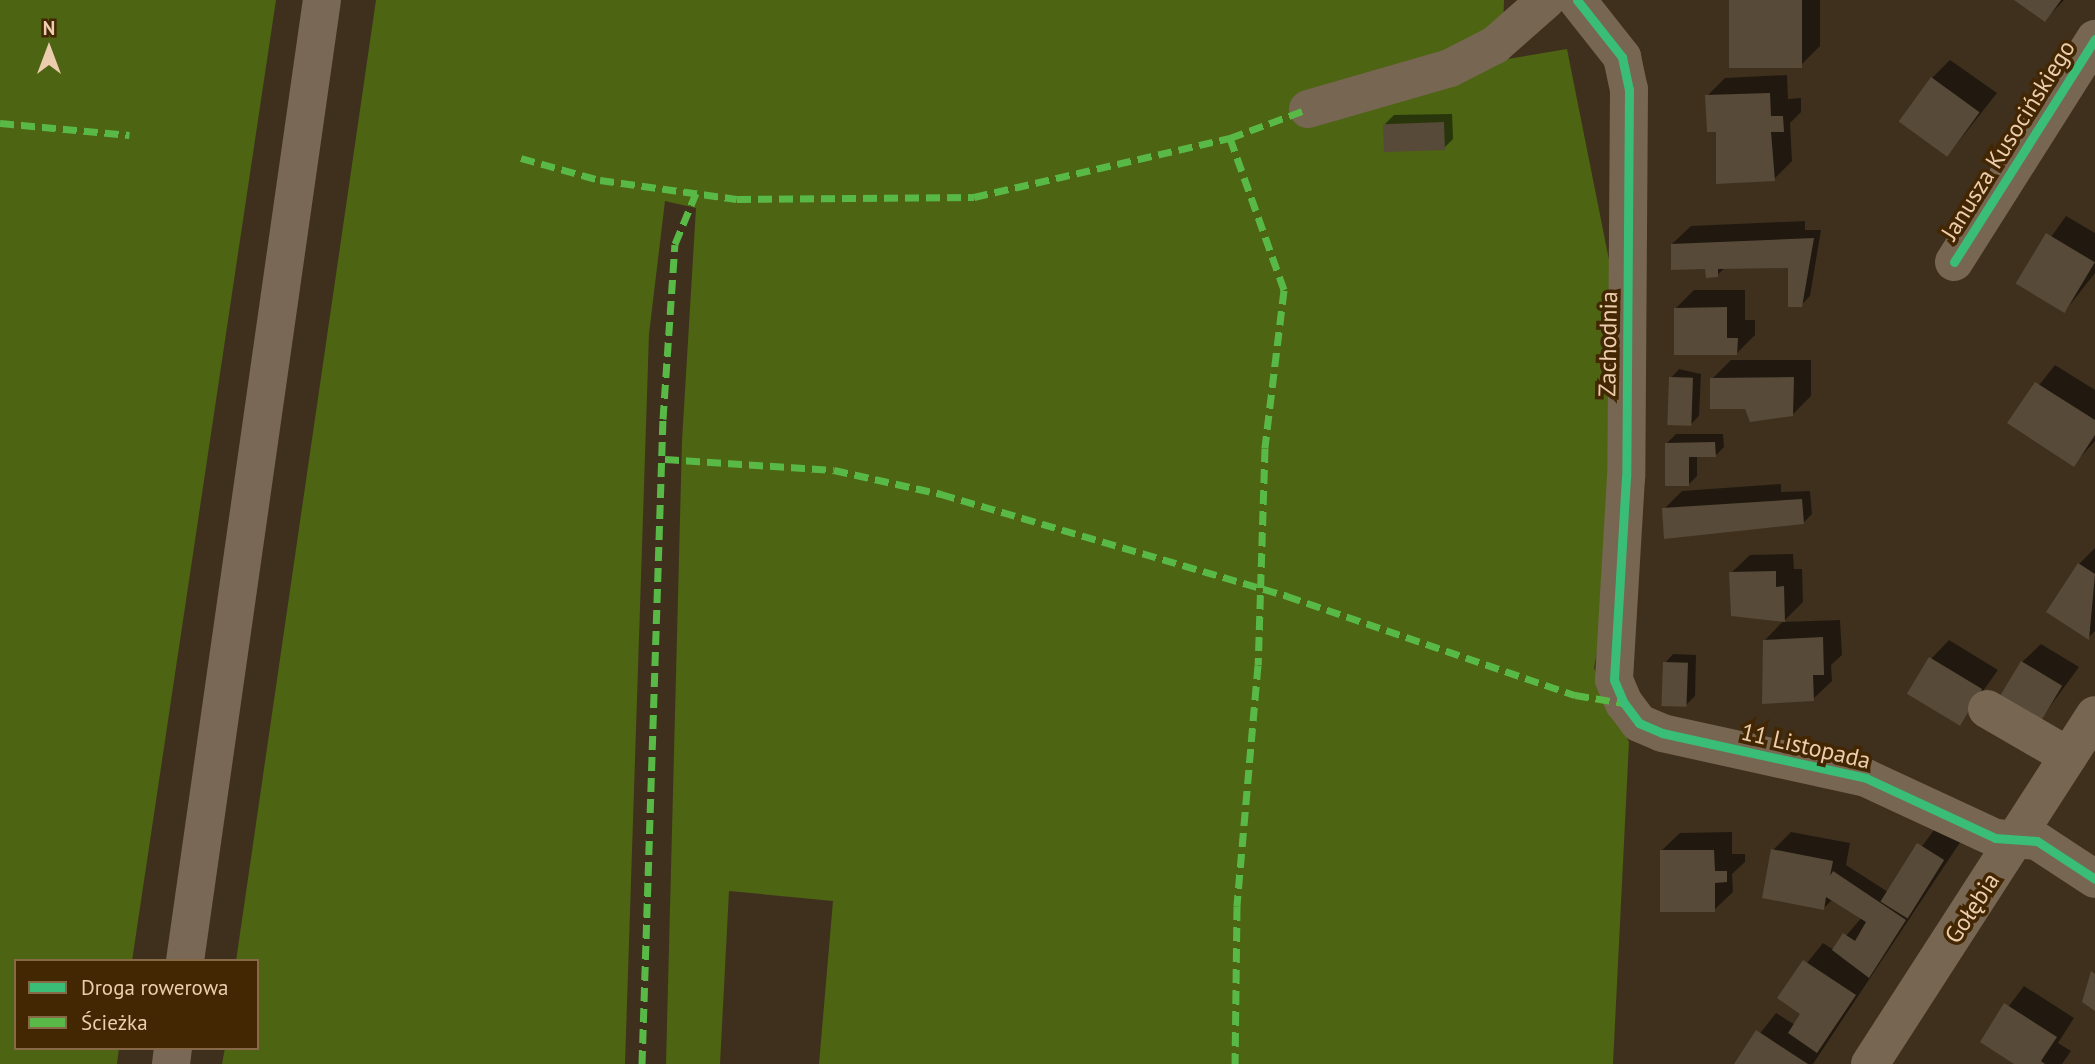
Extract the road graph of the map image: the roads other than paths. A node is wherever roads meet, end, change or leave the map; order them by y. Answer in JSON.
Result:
{"nodes":[{"id":1,"x":322,"y":0,"type":"edge"},
{"id":2,"x":1546,"y":0,"type":"edge"},
{"id":3,"x":1577,"y":0,"type":"edge"},
{"id":4,"x":2095,"y":39,"type":"edge"},
{"id":5,"x":1308,"y":109,"type":"dead end"},
{"id":6,"x":1954,"y":262,"type":"dead end"},
{"id":7,"x":1624,"y":703,"type":"joint"},
{"id":8,"x":1987,"y":709,"type":"dead end"},
{"id":9,"x":2095,"y":715,"type":"edge"},
{"id":10,"x":2068,"y":756,"type":"junction"},
{"id":11,"x":2017,"y":839,"type":"junction"},
{"id":12,"x":2095,"y":879,"type":"edge"},
{"id":13,"x":185,"y":959,"type":"edge"},
{"id":14,"x":1870,"y":1064,"type":"edge"}],
"edges":[{"from":1,"to":13,"type":"main road"},
{"from":2,"to":5,"type":"street"},
{"from":3,"to":7,"type":"street","name":"Zachodnia"},
{"from":4,"to":6,"type":"street","name":"Janusza Kusocińskiego"},
{"from":7,"to":11,"type":"street","name":"11 Listopada"},
{"from":8,"to":10,"type":"street"},
{"from":9,"to":10,"type":"street","name":"Gołębia"},
{"from":10,"to":11,"type":"street","name":"Gołębia"},
{"from":11,"to":12,"type":"street","name":"11 Listopada"},
{"from":11,"to":14,"type":"street","name":"Gołębia"}]}
